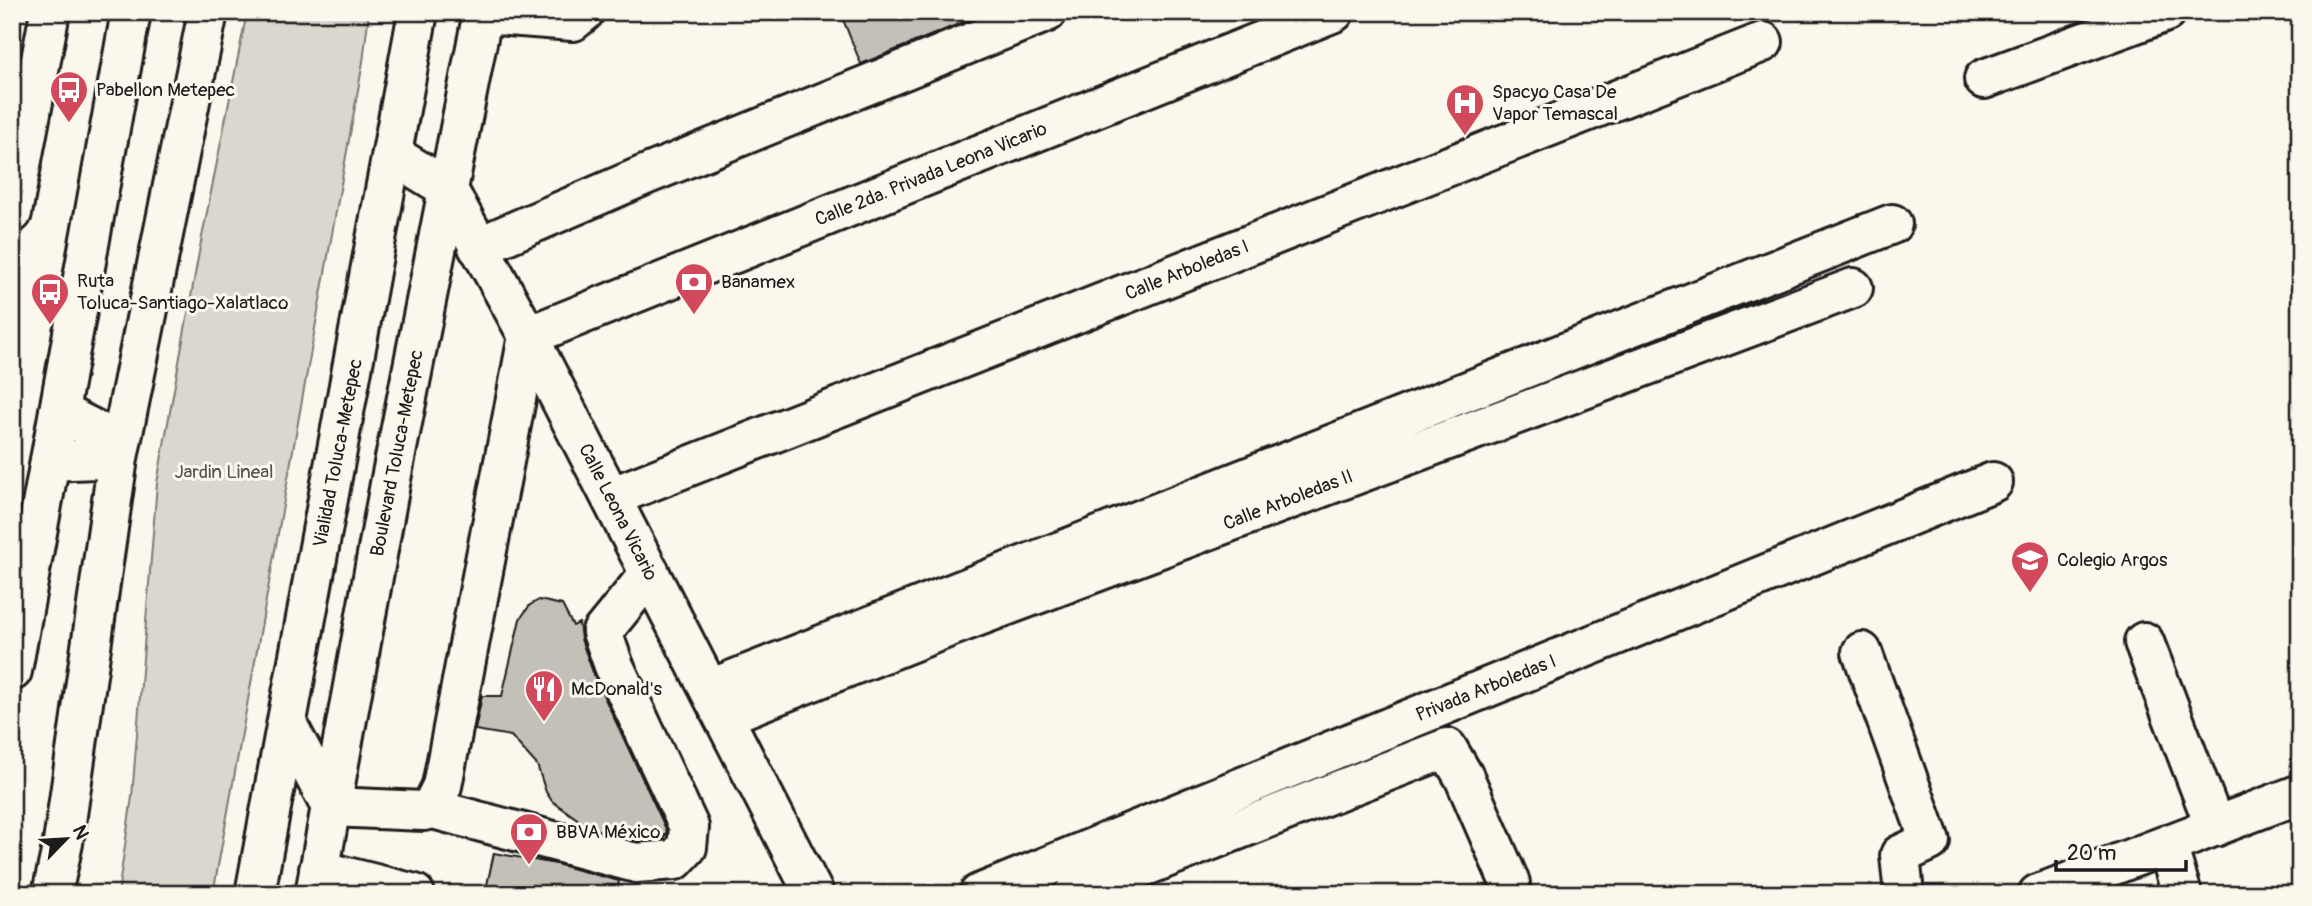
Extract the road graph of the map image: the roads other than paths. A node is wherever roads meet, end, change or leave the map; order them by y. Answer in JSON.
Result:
{"nodes":[{"id":1,"x":50,"y":12,"type":"edge"},
{"id":2,"x":131,"y":12,"type":"edge"},
{"id":3,"x":208,"y":12,"type":"edge"},
{"id":4,"x":418,"y":12,"type":"edge"},
{"id":5,"x":584,"y":12,"type":"edge"},
{"id":6,"x":1047,"y":12,"type":"edge"},
{"id":7,"x":1334,"y":12,"type":"edge"},
{"id":8,"x":2166,"y":12,"type":"edge"},
{"id":9,"x":482,"y":13,"type":"edge"},
{"id":10,"x":1763,"y":42,"type":"dead end"},
{"id":11,"x":1984,"y":79,"type":"dead end"},
{"id":12,"x":394,"y":155,"type":"junction"},
{"id":13,"x":447,"y":188,"type":"junction"},
{"id":14,"x":12,"y":213,"type":"edge"},
{"id":15,"x":1892,"y":224,"type":"dead end"},
{"id":16,"x":478,"y":247,"type":"junction"},
{"id":17,"x":1853,"y":288,"type":"dead end"},
{"id":18,"x":528,"y":337,"type":"junction"},
{"id":19,"x":59,"y":412,"type":"junction"},
{"id":20,"x":119,"y":450,"type":"junction"},
{"id":21,"x":50,"y":461,"type":"junction"},
{"id":22,"x":1993,"y":482,"type":"dead end"},
{"id":23,"x":611,"y":497,"type":"junction"},
{"id":24,"x":650,"y":573,"type":"junction"},
{"id":25,"x":2144,"y":642,"type":"dead end"},
{"id":26,"x":1861,"y":652,"type":"dead end"},
{"id":27,"x":12,"y":671,"type":"edge"},
{"id":28,"x":717,"y":702,"type":"junction"},
{"id":29,"x":287,"y":724,"type":"junction"},
{"id":30,"x":2300,"y":794,"type":"edge"},
{"id":31,"x":331,"y":807,"type":"junction"},
{"id":32,"x":429,"y":808,"type":"junction"},
{"id":33,"x":2215,"y":827,"type":"junction"},
{"id":34,"x":2167,"y":845,"type":"junction"},
{"id":35,"x":317,"y":882,"type":"edge"},
{"id":36,"x":1510,"y":883,"type":"dead end"},
{"id":37,"x":52,"y":894,"type":"edge"},
{"id":38,"x":255,"y":894,"type":"edge"},
{"id":39,"x":415,"y":894,"type":"edge"},
{"id":40,"x":814,"y":894,"type":"edge"},
{"id":41,"x":979,"y":894,"type":"edge"},
{"id":42,"x":1074,"y":894,"type":"edge"},
{"id":43,"x":1904,"y":894,"type":"edge"},
{"id":44,"x":2038,"y":894,"type":"edge"},
{"id":45,"x":2182,"y":894,"type":"edge"}],
"edges":[{"from":1,"to":14,"type":"main road"},
{"from":2,"to":19,"type":"main road"},
{"from":3,"to":20,"type":"main road"},
{"from":4,"to":12,"type":"main road","name":"Vialidad Toluca-Metepec"},
{"from":5,"to":9,"type":"main road"},
{"from":6,"to":16,"type":"main road"},
{"from":7,"to":18,"type":"main road","name":"Calle 2da. Privada Leona Vicario"},
{"from":8,"to":11,"type":"main road"},
{"from":9,"to":13,"type":"main road","name":"Boulevard Toluca-Metepec"},
{"from":10,"to":23,"type":"main road","name":"Calle Arboledas I"},
{"from":12,"to":13,"type":"main road"},
{"from":12,"to":29,"type":"main road","name":"Vialidad Toluca-Metepec"},
{"from":13,"to":16,"type":"main road","name":"Calle Leona Vicario"},
{"from":13,"to":31,"type":"main road","name":"Boulevard Toluca-Metepec"},
{"from":15,"to":28,"type":"main road"},
{"from":16,"to":18,"type":"main road","name":"Calle Leona Vicario"},
{"from":17,"to":28,"type":"main road","name":"Calle Arboledas II"},
{"from":18,"to":23,"type":"main road","name":"Calle Leona Vicario"},
{"from":18,"to":32,"type":"main road"},
{"from":19,"to":20,"type":"main road"},
{"from":19,"to":21,"type":"main road"},
{"from":20,"to":21,"type":"main road"},
{"from":20,"to":37,"type":"main road"},
{"from":21,"to":27,"type":"main road"},
{"from":22,"to":41,"type":"main road","name":"Privada Arboledas I"},
{"from":23,"to":24,"type":"main road","name":"Calle Leona Vicario"},
{"from":24,"to":28,"type":"main road","name":"Calle Leona Vicario"},
{"from":24,"to":32,"type":"main road"},
{"from":25,"to":33,"type":"main road"},
{"from":26,"to":43,"type":"main road"},
{"from":28,"to":40,"type":"main road","name":"Calle Leona Vicario"},
{"from":29,"to":31,"type":"main road"},
{"from":29,"to":38,"type":"main road","name":"Vialidad Toluca-Metepec"},
{"from":30,"to":33,"type":"main road"},
{"from":31,"to":32,"type":"main road"},
{"from":31,"to":35,"type":"main road","name":"Boulevard Toluca-Metepec"},
{"from":33,"to":34,"type":"main road"},
{"from":34,"to":44,"type":"main road"},
{"from":34,"to":45,"type":"main road"},
{"from":35,"to":39,"type":"main road"},
{"from":36,"to":42,"type":"main road"}]}
